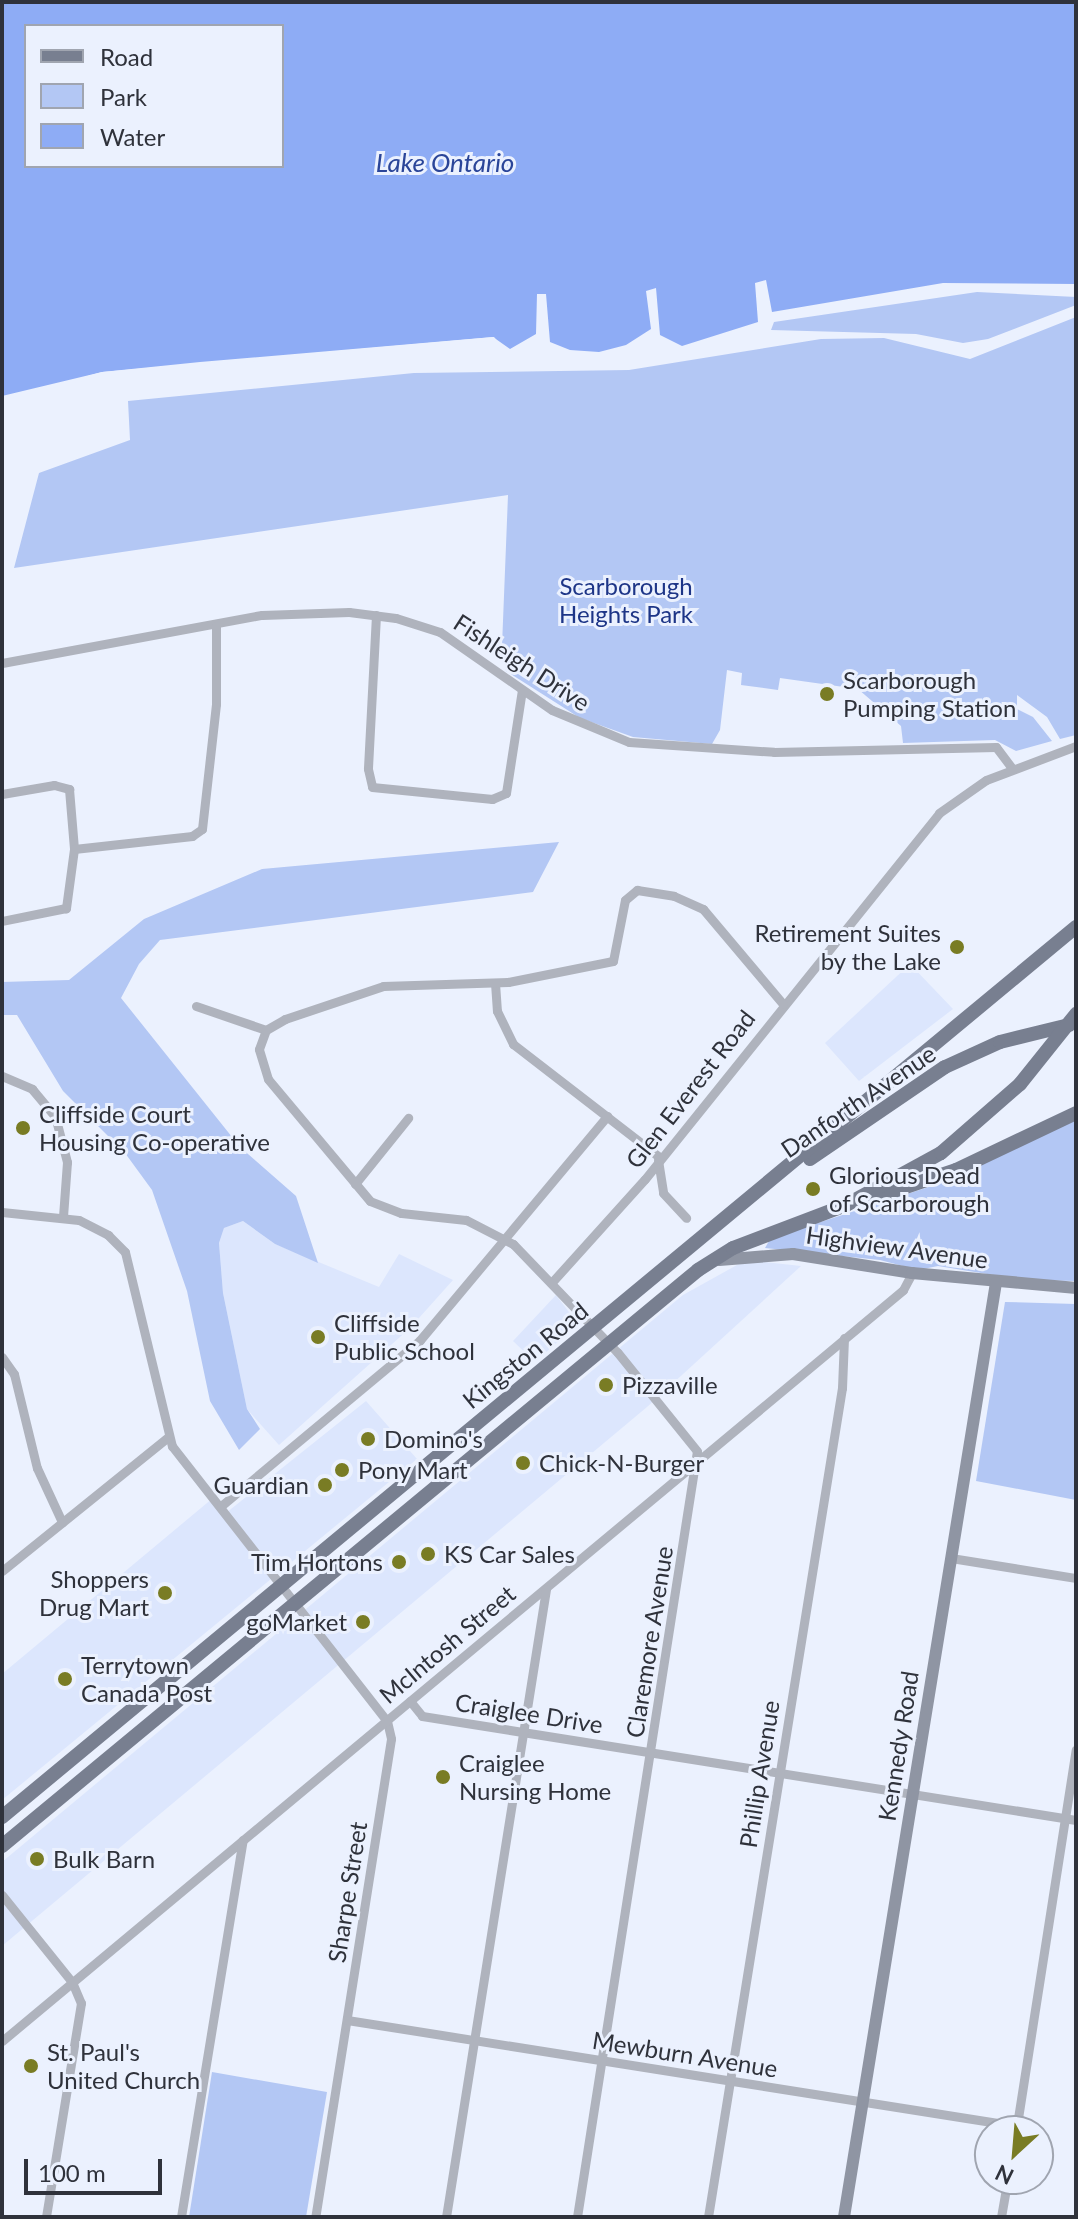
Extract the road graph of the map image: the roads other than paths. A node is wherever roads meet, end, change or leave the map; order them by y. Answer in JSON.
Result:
{"nodes":[{"id":1,"x":376,"y":615,"type":"junction"},
{"id":2,"x":216,"y":626,"type":"junction"},
{"id":3,"x":2,"y":663,"type":"edge"},
{"id":4,"x":522,"y":690,"type":"junction"},
{"id":5,"x":1076,"y":746,"type":"edge"},
{"id":6,"x":1012,"y":768,"type":"junction"},
{"id":7,"x":2,"y":794,"type":"edge"},
{"id":8,"x":74,"y":849,"type":"junction"},
{"id":9,"x":2,"y":921,"type":"edge"},
{"id":10,"x":1076,"y":927,"type":"edge"},
{"id":11,"x":495,"y":983,"type":"junction"},
{"id":12,"x":783,"y":1004,"type":"junction"},
{"id":13,"x":196,"y":1006,"type":"dead end"},
{"id":14,"x":1076,"y":1014,"type":"edge"},
{"id":15,"x":1076,"y":1023,"type":"edge"},
{"id":16,"x":266,"y":1030,"type":"junction"},
{"id":17,"x":2,"y":1076,"type":"edge"},
{"id":18,"x":1076,"y":1113,"type":"edge"},
{"id":19,"x":607,"y":1116,"type":"junction"},
{"id":20,"x":408,"y":1118,"type":"dead end"},
{"id":21,"x":659,"y":1157,"type":"junction"},
{"id":22,"x":355,"y":1184,"type":"junction"},
{"id":23,"x":759,"y":1192,"type":"junction"},
{"id":24,"x":846,"y":1205,"type":"junction"},
{"id":25,"x":2,"y":1212,"type":"edge"},
{"id":26,"x":63,"y":1217,"type":"junction"},
{"id":27,"x":686,"y":1218,"type":"dead end"},
{"id":28,"x":503,"y":1238,"type":"junction"},
{"id":29,"x":713,"y":1261,"type":"junction"},
{"id":30,"x":912,"y":1273,"type":"junction"},
{"id":31,"x":553,"y":1281,"type":"junction"},
{"id":32,"x":996,"y":1283,"type":"junction"},
{"id":33,"x":1076,"y":1288,"type":"edge"},
{"id":34,"x":592,"y":1328,"type":"junction"},
{"id":35,"x":844,"y":1338,"type":"junction"},
{"id":36,"x":607,"y":1342,"type":"junction"},
{"id":37,"x":2,"y":1357,"type":"edge"},
{"id":38,"x":168,"y":1437,"type":"junction"},
{"id":39,"x":698,"y":1458,"type":"junction"},
{"id":40,"x":221,"y":1506,"type":"junction"},
{"id":41,"x":62,"y":1522,"type":"junction"},
{"id":42,"x":951,"y":1558,"type":"junction"},
{"id":43,"x":2,"y":1571,"type":"edge"},
{"id":44,"x":1076,"y":1578,"type":"edge"},
{"id":45,"x":284,"y":1586,"type":"junction"},
{"id":46,"x":546,"y":1589,"type":"junction"},
{"id":47,"x":297,"y":1602,"type":"junction"},
{"id":48,"x":410,"y":1701,"type":"junction"},
{"id":49,"x":387,"y":1721,"type":"junction"},
{"id":50,"x":523,"y":1733,"type":"junction"},
{"id":51,"x":1076,"y":1750,"type":"edge"},
{"id":52,"x":652,"y":1753,"type":"junction"},
{"id":53,"x":779,"y":1774,"type":"junction"},
{"id":54,"x":912,"y":1795,"type":"junction"},
{"id":55,"x":2,"y":1817,"type":"edge"},
{"id":56,"x":1065,"y":1819,"type":"junction"},
{"id":57,"x":1076,"y":1820,"type":"edge"},
{"id":58,"x":243,"y":1840,"type":"junction"},
{"id":59,"x":2,"y":1846,"type":"edge"},
{"id":60,"x":2,"y":1895,"type":"edge"},
{"id":61,"x":72,"y":1982,"type":"junction"},
{"id":62,"x":347,"y":2020,"type":"junction"},
{"id":63,"x":2,"y":2041,"type":"edge"},
{"id":64,"x":475,"y":2041,"type":"junction"},
{"id":65,"x":602,"y":2061,"type":"junction"},
{"id":66,"x":730,"y":2081,"type":"junction"},
{"id":67,"x":863,"y":2102,"type":"junction"},
{"id":68,"x":1018,"y":2115,"type":"edge"},
{"id":69,"x":974,"y":2121,"type":"edge"},
{"id":70,"x":1005,"y":2195,"type":"edge"},
{"id":71,"x":46,"y":2217,"type":"edge"},
{"id":72,"x":181,"y":2217,"type":"edge"},
{"id":73,"x":315,"y":2217,"type":"edge"},
{"id":74,"x":446,"y":2217,"type":"edge"},
{"id":75,"x":577,"y":2217,"type":"edge"},
{"id":76,"x":708,"y":2217,"type":"edge"},
{"id":77,"x":844,"y":2217,"type":"edge"},
{"id":78,"x":1001,"y":2217,"type":"edge"}],
"edges":[{"from":1,"to":2,"type":"street","name":"Fishleigh Drive"},
{"from":1,"to":4,"type":"street","name":"Fishleigh Drive"},
{"from":1,"to":4,"type":"street"},
{"from":2,"to":3,"type":"street","name":"Fishleigh Drive"},
{"from":2,"to":8,"type":"street"},
{"from":4,"to":6,"type":"street","name":"Fishleigh Drive"},
{"from":5,"to":6,"type":"street","name":"Glen Everest Road"},
{"from":6,"to":12,"type":"street","name":"Glen Everest Road"},
{"from":7,"to":8,"type":"street"},
{"from":8,"to":9,"type":"street"},
{"from":10,"to":23,"type":"main road","name":"Kingston Road"},
{"from":11,"to":12,"type":"street"},
{"from":11,"to":16,"type":"street"},
{"from":11,"to":19,"type":"street"},
{"from":12,"to":21,"type":"street","name":"Glen Everest Road"},
{"from":13,"to":16,"type":"street"},
{"from":14,"to":24,"type":"main road","name":"Kingston Road"},
{"from":15,"to":23,"type":"main road","name":"Danforth Avenue"},
{"from":16,"to":22,"type":"street"},
{"from":17,"to":26,"type":"street"},
{"from":18,"to":24,"type":"main road"},
{"from":19,"to":21,"type":"street"},
{"from":19,"to":28,"type":"street"},
{"from":20,"to":22,"type":"street"},
{"from":21,"to":27,"type":"street"},
{"from":21,"to":31,"type":"street","name":"Glen Everest Road"},
{"from":22,"to":28,"type":"street"},
{"from":23,"to":34,"type":"main road","name":"Kingston Road"},
{"from":24,"to":29,"type":"main road","name":"Kingston Road"},
{"from":25,"to":26,"type":"street"},
{"from":26,"to":38,"type":"street"},
{"from":28,"to":31,"type":"street"},
{"from":28,"to":40,"type":"street"},
{"from":29,"to":30,"type":"street","name":"Highview Avenue"},
{"from":29,"to":36,"type":"main road","name":"Kingston Road"},
{"from":30,"to":32,"type":"street","name":"Highview Avenue"},
{"from":30,"to":35,"type":"street","name":"McIntosh Street"},
{"from":31,"to":34,"type":"street"},
{"from":32,"to":33,"type":"street","name":"Highview Avenue"},
{"from":32,"to":42,"type":"street","name":"Kennedy Road"},
{"from":34,"to":36,"type":"street"},
{"from":34,"to":45,"type":"main road","name":"Kingston Road"},
{"from":35,"to":39,"type":"street","name":"McIntosh Street"},
{"from":35,"to":53,"type":"street","name":"Phillip Avenue"},
{"from":36,"to":39,"type":"street"},
{"from":36,"to":47,"type":"main road","name":"Kingston Road"},
{"from":37,"to":41,"type":"street"},
{"from":38,"to":40,"type":"street"},
{"from":38,"to":41,"type":"street"},
{"from":39,"to":46,"type":"street","name":"McIntosh Street"},
{"from":39,"to":52,"type":"street","name":"Claremore Avenue"},
{"from":40,"to":45,"type":"street"},
{"from":41,"to":43,"type":"street"},
{"from":42,"to":44,"type":"street"},
{"from":42,"to":54,"type":"street","name":"Kennedy Road"},
{"from":45,"to":47,"type":"street"},
{"from":45,"to":55,"type":"main road","name":"Kingston Road"},
{"from":46,"to":48,"type":"street","name":"McIntosh Street"},
{"from":46,"to":50,"type":"street"},
{"from":47,"to":49,"type":"street"},
{"from":47,"to":59,"type":"main road","name":"Kingston Road"},
{"from":48,"to":49,"type":"street","name":"McIntosh Street"},
{"from":48,"to":50,"type":"street","name":"Craiglee Drive"},
{"from":49,"to":58,"type":"street","name":"McIntosh Street"},
{"from":49,"to":62,"type":"street","name":"Sharpe Street"},
{"from":50,"to":52,"type":"street","name":"Craiglee Drive"},
{"from":50,"to":64,"type":"street"},
{"from":51,"to":56,"type":"street"},
{"from":52,"to":53,"type":"street","name":"Craiglee Drive"},
{"from":52,"to":65,"type":"street","name":"Claremore Avenue"},
{"from":53,"to":54,"type":"street","name":"Craiglee Drive"},
{"from":53,"to":66,"type":"street","name":"Phillip Avenue"},
{"from":54,"to":56,"type":"street","name":"Craiglee Drive"},
{"from":54,"to":67,"type":"street","name":"Kennedy Road"},
{"from":56,"to":57,"type":"street","name":"Craiglee Drive"},
{"from":56,"to":68,"type":"street"},
{"from":58,"to":61,"type":"street","name":"McIntosh Street"},
{"from":58,"to":72,"type":"street"},
{"from":60,"to":61,"type":"street"},
{"from":61,"to":63,"type":"street","name":"McIntosh Street"},
{"from":61,"to":71,"type":"street"},
{"from":62,"to":64,"type":"street","name":"Mewburn Avenue"},
{"from":62,"to":73,"type":"street","name":"Sharpe Street"},
{"from":64,"to":65,"type":"street","name":"Mewburn Avenue"},
{"from":64,"to":74,"type":"street"},
{"from":65,"to":66,"type":"street","name":"Mewburn Avenue"},
{"from":65,"to":75,"type":"street","name":"Claremore Avenue"},
{"from":66,"to":67,"type":"street","name":"Mewburn Avenue"},
{"from":66,"to":76,"type":"street","name":"Phillip Avenue"},
{"from":67,"to":69,"type":"street","name":"Mewburn Avenue"},
{"from":67,"to":77,"type":"street","name":"Kennedy Road"},
{"from":70,"to":78,"type":"street"}]}
